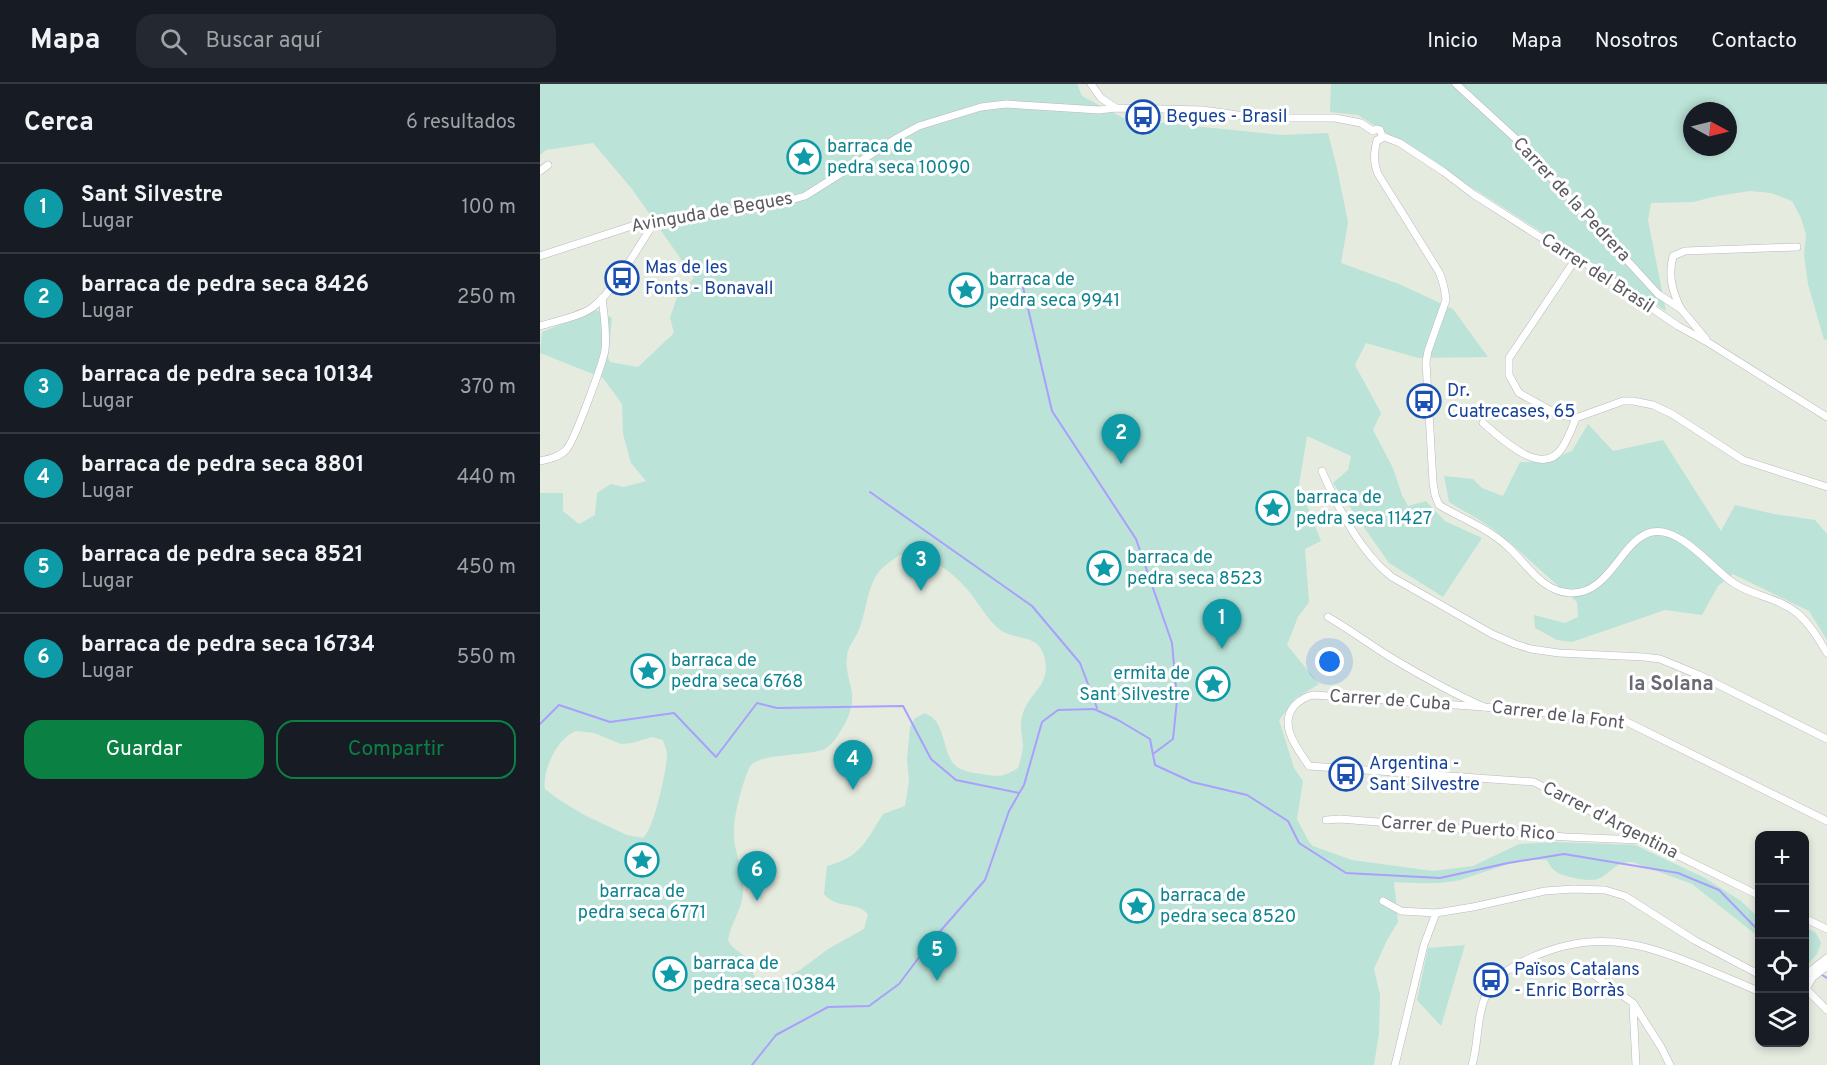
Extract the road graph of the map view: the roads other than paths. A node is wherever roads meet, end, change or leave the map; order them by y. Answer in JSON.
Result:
{"nodes":[{"id":1,"x":1091,"y":84,"type":"edge"},
{"id":2,"x":1456,"y":84,"type":"edge"},
{"id":3,"x":1116,"y":108,"type":"junction"},
{"id":4,"x":1380,"y":138,"type":"junction"},
{"id":5,"x":548,"y":165,"type":"dead end"},
{"id":6,"x":540,"y":171,"type":"edge"},
{"id":7,"x":656,"y":220,"type":"junction"},
{"id":8,"x":1797,"y":247,"type":"dead end"},
{"id":9,"x":540,"y":256,"type":"edge"},
{"id":10,"x":1577,"y":257,"type":"junction"},
{"id":11,"x":602,"y":298,"type":"junction"},
{"id":12,"x":1681,"y":309,"type":"junction"},
{"id":13,"x":540,"y":326,"type":"edge"},
{"id":14,"x":1709,"y":343,"type":"junction"},
{"id":15,"x":1827,"y":417,"type":"edge"},
{"id":16,"x":1576,"y":418,"type":"junction"},
{"id":17,"x":1483,"y":423,"type":"dead end"},
{"id":18,"x":540,"y":460,"type":"edge"},
{"id":19,"x":1322,"y":471,"type":"dead end"},
{"id":20,"x":1827,"y":487,"type":"edge"},
{"id":21,"x":1328,"y":616,"type":"dead end"},
{"id":22,"x":1827,"y":653,"type":"edge"},
{"id":23,"x":1484,"y":707,"type":"junction"},
{"id":24,"x":1827,"y":739,"type":"edge"},
{"id":25,"x":1309,"y":766,"type":"joint"},
{"id":26,"x":1326,"y":820,"type":"dead end"},
{"id":27,"x":1827,"y":821,"type":"edge"},
{"id":28,"x":1620,"y":827,"type":"junction"},
{"id":29,"x":1610,"y":838,"type":"junction"},
{"id":30,"x":1645,"y":840,"type":"junction"},
{"id":31,"x":1755,"y":894,"type":"edge"},
{"id":32,"x":1383,"y":901,"type":"dead end"},
{"id":33,"x":1436,"y":913,"type":"junction"},
{"id":34,"x":1809,"y":920,"type":"edge"},
{"id":35,"x":1815,"y":923,"type":"junction"},
{"id":36,"x":1827,"y":929,"type":"edge"},
{"id":37,"x":1827,"y":934,"type":"edge"},
{"id":38,"x":1827,"y":958,"type":"edge"},
{"id":39,"x":1827,"y":966,"type":"edge"},
{"id":40,"x":1510,"y":969,"type":"junction"},
{"id":41,"x":1755,"y":972,"type":"edge"},
{"id":42,"x":1809,"y":972,"type":"edge"},
{"id":43,"x":1809,"y":985,"type":"edge"},
{"id":44,"x":1755,"y":990,"type":"edge"},
{"id":45,"x":1808,"y":993,"type":"edge"},
{"id":46,"x":1633,"y":1003,"type":"junction"},
{"id":47,"x":1827,"y":1010,"type":"edge"},
{"id":48,"x":1395,"y":1065,"type":"edge"},
{"id":49,"x":1472,"y":1065,"type":"edge"},
{"id":50,"x":1636,"y":1065,"type":"edge"},
{"id":51,"x":1670,"y":1065,"type":"edge"}],
"edges":[{"from":1,"to":3,"type":"street"},
{"from":2,"to":12,"type":"street","name":"Carrer de la Pedrera"},
{"from":3,"to":4,"type":"street","name":"Carrer del Brasil"},
{"from":3,"to":7,"type":"street","name":"Avinguda de Begues"},
{"from":4,"to":10,"type":"street","name":"Carrer del Brasil"},
{"from":4,"to":22,"type":"street"},
{"from":5,"to":6,"type":"street"},
{"from":7,"to":9,"type":"street","name":"Avinguda de Begues"},
{"from":7,"to":11,"type":"street"},
{"from":8,"to":12,"type":"street"},
{"from":10,"to":14,"type":"street","name":"Carrer del Brasil"},
{"from":10,"to":16,"type":"street"},
{"from":11,"to":13,"type":"street"},
{"from":11,"to":18,"type":"street"},
{"from":12,"to":14,"type":"street","name":"Carrer de la Pedrera"},
{"from":14,"to":15,"type":"street","name":"Carrer del Brasil"},
{"from":16,"to":17,"type":"street"},
{"from":16,"to":20,"type":"street"},
{"from":19,"to":24,"type":"street"},
{"from":21,"to":23,"type":"street","name":"Carrer de la Font"},
{"from":23,"to":25,"type":"street","name":"Carrer de Cuba"},
{"from":23,"to":27,"type":"street","name":"Carrer de la Font"},
{"from":25,"to":28,"type":"street","name":"Carrer d'Argentina"},
{"from":26,"to":29,"type":"street","name":"Carrer de Puerto Rico"},
{"from":28,"to":29,"type":"street"},
{"from":28,"to":30,"type":"street","name":"Carrer d'Argentina"},
{"from":29,"to":30,"type":"street","name":"Carrer de Puerto Rico"},
{"from":30,"to":31,"type":"street","name":"Carrer d'Argentina"},
{"from":32,"to":33,"type":"street"},
{"from":33,"to":41,"type":"street"},
{"from":33,"to":48,"type":"street"},
{"from":34,"to":35,"type":"street"},
{"from":35,"to":36,"type":"street"},
{"from":35,"to":37,"type":"street"},
{"from":38,"to":42,"type":"street"},
{"from":39,"to":43,"type":"street"},
{"from":40,"to":44,"type":"street"},
{"from":40,"to":46,"type":"street"},
{"from":40,"to":49,"type":"street"},
{"from":45,"to":47,"type":"street"},
{"from":46,"to":50,"type":"street"},
{"from":46,"to":51,"type":"street"}]}
